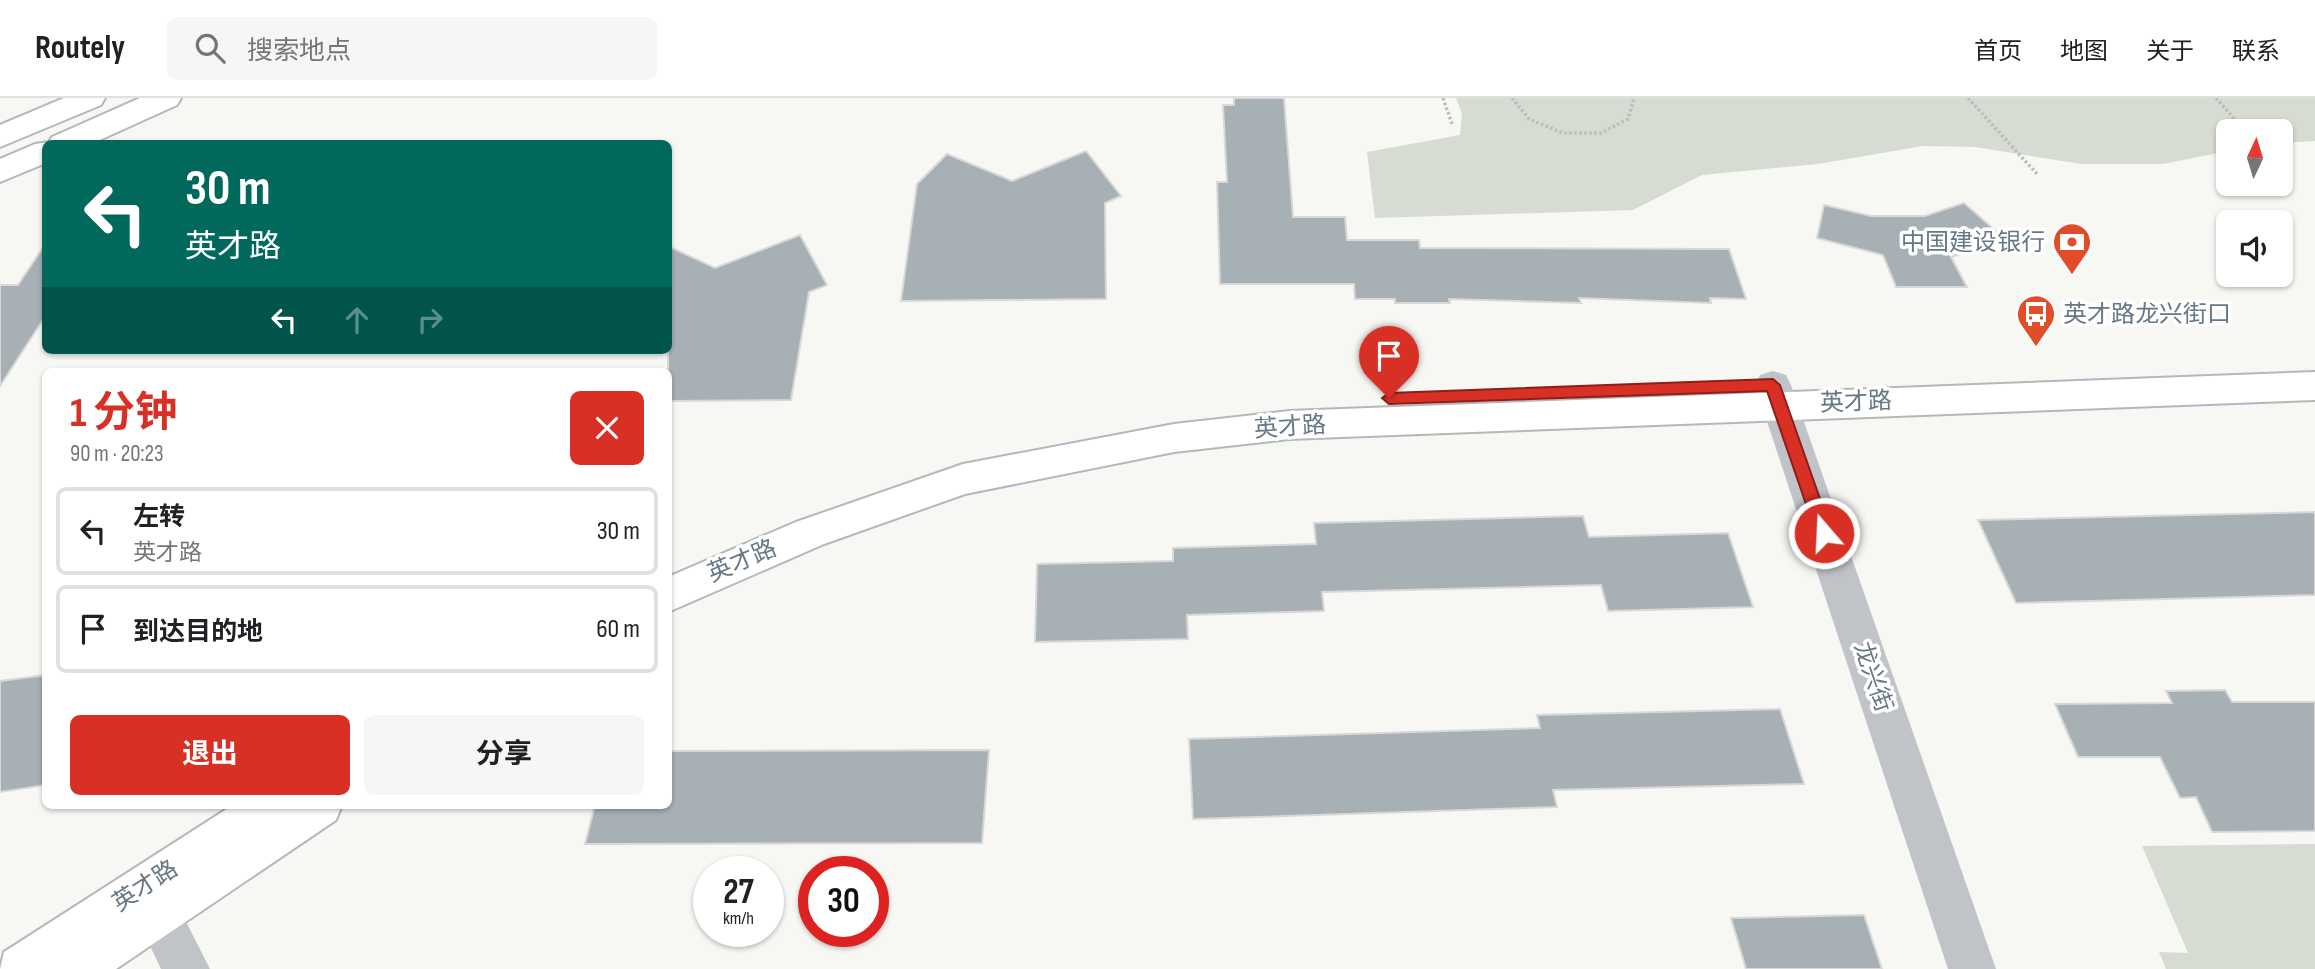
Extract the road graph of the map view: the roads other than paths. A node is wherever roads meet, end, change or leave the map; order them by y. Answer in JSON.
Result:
{"nodes":[{"id":1,"x":90,"y":98,"type":"edge"},
{"id":2,"x":166,"y":98,"type":"edge"},
{"id":3,"x":0,"y":137,"type":"edge"},
{"id":4,"x":71,"y":140,"type":"edge"},
{"id":5,"x":42,"y":153,"type":"edge"},
{"id":6,"x":0,"y":171,"type":"edge"},
{"id":7,"x":2315,"y":368,"type":"edge"},
{"id":8,"x":2315,"y":386,"type":"edge"},
{"id":9,"x":1776,"y":395,"type":"junction"},
{"id":10,"x":672,"y":564,"type":"edge"},
{"id":11,"x":672,"y":593,"type":"edge"},
{"id":12,"x":265,"y":809,"type":"edge"},
{"id":13,"x":314,"y":809,"type":"edge"},
{"id":14,"x":157,"y":912,"type":"junction"},
{"id":15,"x":21,"y":969,"type":"edge"},
{"id":16,"x":75,"y":969,"type":"edge"},
{"id":17,"x":186,"y":969,"type":"edge"},
{"id":18,"x":1972,"y":969,"type":"edge"}],
"edges":[{"from":1,"to":3,"type":"main road"},
{"from":2,"to":4,"type":"main road"},
{"from":5,"to":6,"type":"main road"},
{"from":7,"to":9,"type":"main road","name":"英才路"},
{"from":8,"to":9,"type":"main road","name":"英才路"},
{"from":9,"to":10,"type":"main road","name":"英才路"},
{"from":9,"to":11,"type":"main road","name":"英才路"},
{"from":9,"to":18,"type":"street","name":"龙兴街"},
{"from":12,"to":15,"type":"main road","name":"英才路"},
{"from":13,"to":14,"type":"main road","name":"英才路"},
{"from":14,"to":16,"type":"main road","name":"英才路"},
{"from":14,"to":17,"type":"street"}]}
